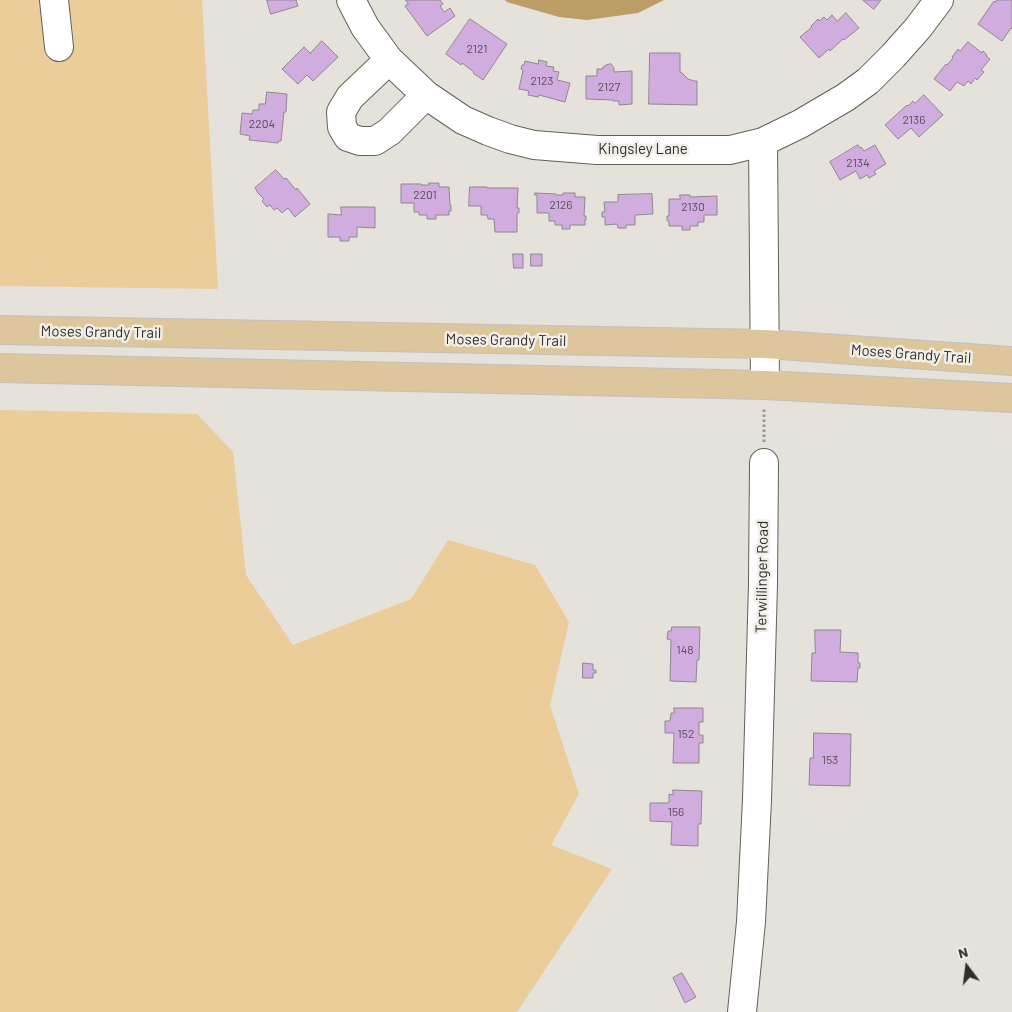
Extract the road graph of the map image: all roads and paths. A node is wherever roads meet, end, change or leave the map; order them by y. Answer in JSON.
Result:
{"nodes":[{"id":1,"x":54,"y":0,"type":"edge"},
{"id":2,"x":351,"y":0,"type":"edge"},
{"id":3,"x":939,"y":0,"type":"edge"},
{"id":4,"x":59,"y":47,"type":"dead end"},
{"id":5,"x":389,"y":60,"type":"junction"},
{"id":6,"x":426,"y":95,"type":"junction"},
{"id":7,"x":763,"y":142,"type":"junction"},
{"id":8,"x":0,"y":330,"type":"edge"},
{"id":9,"x":765,"y":344,"type":"junction"},
{"id":10,"x":1012,"y":361,"type":"edge"},
{"id":11,"x":0,"y":368,"type":"edge"},
{"id":12,"x":765,"y":385,"type":"junction"},
{"id":13,"x":1012,"y":398,"type":"edge"},
{"id":14,"x":764,"y":463,"type":"joint"},
{"id":15,"x":742,"y":1012,"type":"edge"}],
"edges":[{"from":1,"to":4,"type":"street"},
{"from":2,"to":5,"type":"street","name":"Kingsley Lane"},
{"from":3,"to":7,"type":"street","name":"Kingsley Lane"},
{"from":5,"to":6,"type":"street","name":"Kingsley Lane"},
{"from":5,"to":6,"type":"street"},
{"from":6,"to":7,"type":"street","name":"Kingsley Lane"},
{"from":7,"to":9,"type":"street"},
{"from":8,"to":9,"type":"main road","name":"Moses Grandy Trail"},
{"from":9,"to":10,"type":"main road","name":"Moses Grandy Trail"},
{"from":9,"to":12,"type":"street"},
{"from":11,"to":12,"type":"main road"},
{"from":12,"to":13,"type":"main road"},
{"from":12,"to":14,"type":"path"},
{"from":14,"to":15,"type":"street","name":"Terwillinger Road"}]}
